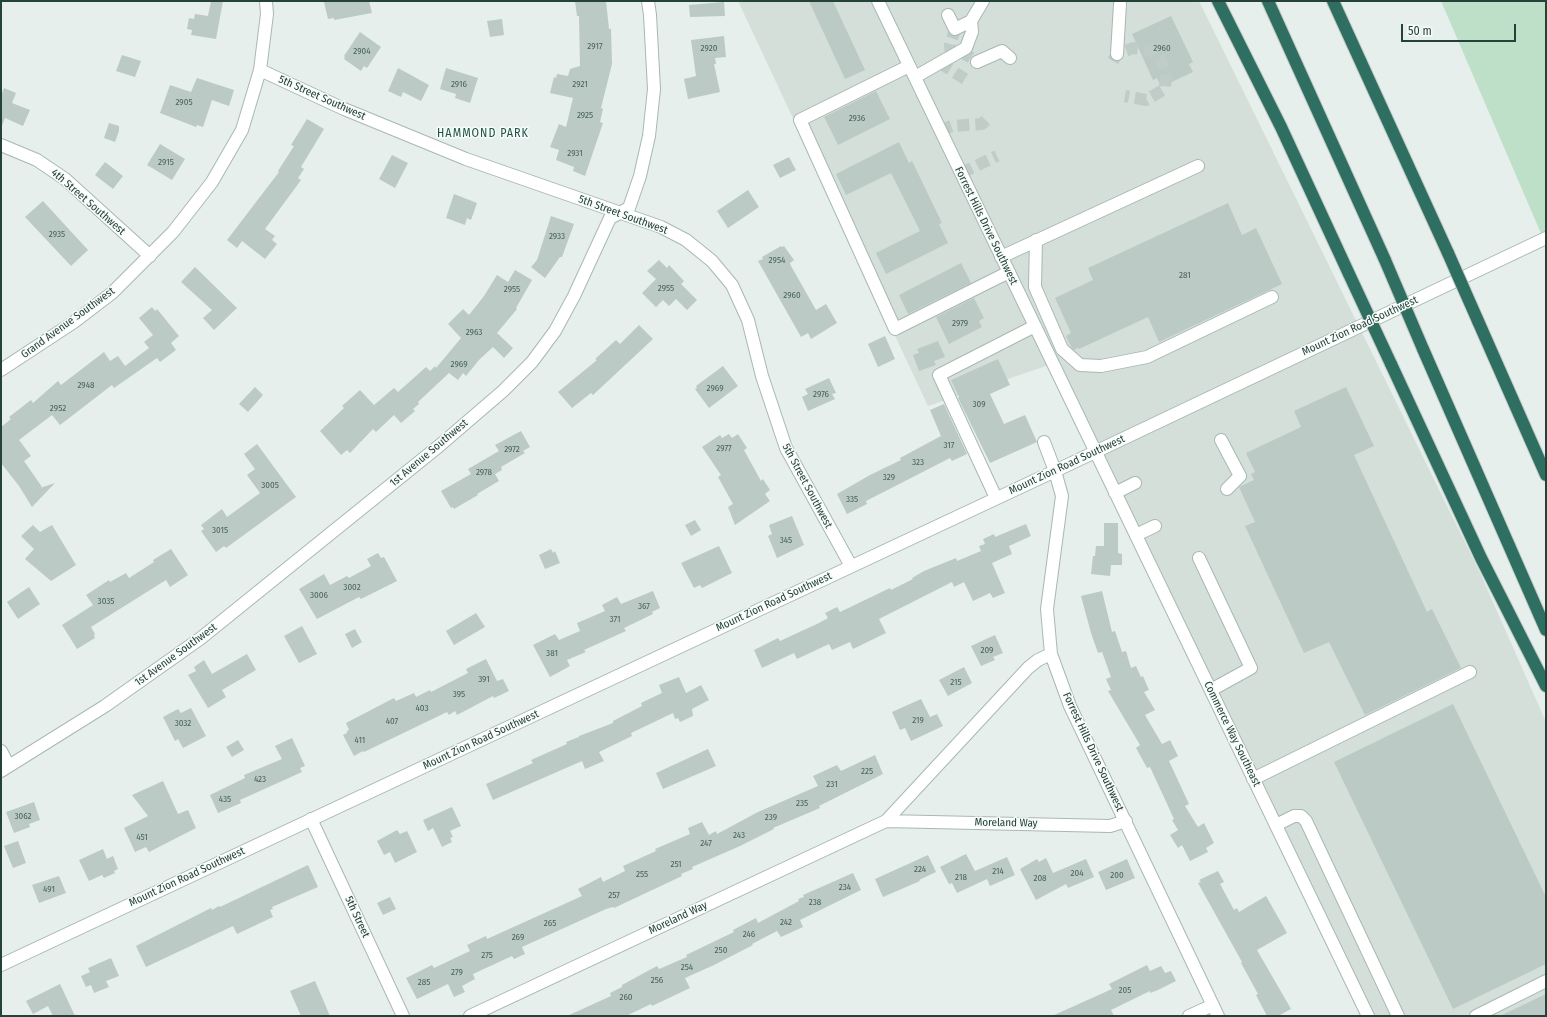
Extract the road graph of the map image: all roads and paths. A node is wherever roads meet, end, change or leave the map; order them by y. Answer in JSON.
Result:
{"nodes":[{"id":1,"x":266,"y":1,"type":"edge"},
{"id":2,"x":648,"y":1,"type":"edge"},
{"id":3,"x":878,"y":1,"type":"edge"},
{"id":4,"x":983,"y":1,"type":"edge"},
{"id":5,"x":1218,"y":1,"type":"edge"},
{"id":6,"x":1268,"y":1,"type":"edge"},
{"id":7,"x":1333,"y":1,"type":"edge"},
{"id":8,"x":1120,"y":4,"type":"dead end"},
{"id":9,"x":948,"y":15,"type":"dead end"},
{"id":10,"x":971,"y":21,"type":"junction"},
{"id":11,"x":1117,"y":54,"type":"dead end"},
{"id":12,"x":1006,"y":55,"type":"dead end"},
{"id":13,"x":977,"y":62,"type":"dead end"},
{"id":14,"x":909,"y":66,"type":"junction"},
{"id":15,"x":260,"y":70,"type":"junction"},
{"id":16,"x":915,"y":78,"type":"junction"},
{"id":17,"x":1,"y":145,"type":"edge"},
{"id":18,"x":1198,"y":166,"type":"dead end"},
{"id":19,"x":619,"y":213,"type":"junction"},
{"id":20,"x":1546,"y":238,"type":"edge"},
{"id":21,"x":1036,"y":240,"type":"junction"},
{"id":22,"x":150,"y":256,"type":"junction"},
{"id":23,"x":1001,"y":256,"type":"junction"},
{"id":24,"x":1009,"y":272,"type":"junction"},
{"id":25,"x":1272,"y":297,"type":"dead end"},
{"id":26,"x":1035,"y":326,"type":"junction"},
{"id":27,"x":1,"y":370,"type":"edge"},
{"id":28,"x":1221,"y":440,"type":"dead end"},
{"id":29,"x":1044,"y":442,"type":"dead end"},
{"id":30,"x":1095,"y":451,"type":"junction"},
{"id":31,"x":1055,"y":471,"type":"junction"},
{"id":32,"x":1546,"y":475,"type":"edge"},
{"id":33,"x":1135,"y":483,"type":"dead end"},
{"id":34,"x":1227,"y":489,"type":"dead end"},
{"id":35,"x":1115,"y":493,"type":"junction"},
{"id":36,"x":996,"y":498,"type":"junction"},
{"id":37,"x":1155,"y":526,"type":"dead end"},
{"id":38,"x":1136,"y":535,"type":"junction"},
{"id":39,"x":1199,"y":558,"type":"dead end"},
{"id":40,"x":851,"y":566,"type":"junction"},
{"id":41,"x":1546,"y":630,"type":"edge"},
{"id":42,"x":1052,"y":654,"type":"junction"},
{"id":43,"x":1470,"y":672,"type":"dead end"},
{"id":44,"x":1546,"y":686,"type":"edge"},
{"id":45,"x":1211,"y":690,"type":"junction"},
{"id":46,"x":1,"y":751,"type":"edge"},
{"id":47,"x":5,"y":769,"type":"edge"},
{"id":48,"x":1254,"y":779,"type":"junction"},
{"id":49,"x":311,"y":819,"type":"junction"},
{"id":50,"x":886,"y":821,"type":"junction"},
{"id":51,"x":1126,"y":821,"type":"junction"},
{"id":52,"x":1276,"y":825,"type":"junction"},
{"id":53,"x":1,"y":965,"type":"edge"},
{"id":54,"x":1546,"y":981,"type":"edge"},
{"id":55,"x":1213,"y":1005,"type":"junction"},
{"id":56,"x":403,"y":1016,"type":"edge"},
{"id":57,"x":470,"y":1016,"type":"edge"},
{"id":58,"x":1189,"y":1016,"type":"edge"},
{"id":59,"x":1218,"y":1016,"type":"edge"},
{"id":60,"x":1368,"y":1016,"type":"edge"},
{"id":61,"x":1398,"y":1016,"type":"edge"},
{"id":62,"x":1476,"y":1016,"type":"edge"}],
"edges":[{"from":1,"to":15,"type":"street","name":"Grand Avenue Southwest"},
{"from":2,"to":19,"type":"street","name":"1st Avenue Southwest"},
{"from":3,"to":14,"type":"street","name":"Forrest Hills Drive Southwest"},
{"from":4,"to":10,"type":"street"},
{"from":5,"to":44,"type":"highway","bridge":true},
{"from":6,"to":41,"type":"highway","bridge":true},
{"from":7,"to":32,"type":"highway","bridge":true},
{"from":8,"to":11,"type":"street"},
{"from":9,"to":10,"type":"street"},
{"from":10,"to":16,"type":"street"},
{"from":12,"to":13,"type":"street"},
{"from":14,"to":16,"type":"street","name":"Forrest Hills Drive Southwest"},
{"from":14,"to":24,"type":"street"},
{"from":15,"to":19,"type":"street","name":"5th Street Southwest"},
{"from":15,"to":22,"type":"street","name":"Grand Avenue Southwest"},
{"from":16,"to":23,"type":"street","name":"Forrest Hills Drive Southwest"},
{"from":17,"to":22,"type":"street","name":"4th Street Southwest"},
{"from":18,"to":21,"type":"street"},
{"from":19,"to":40,"type":"street","name":"5th Street Southwest"},
{"from":19,"to":47,"type":"street","name":"1st Avenue Southwest"},
{"from":20,"to":30,"type":"street","name":"Mount Zion Road Southwest"},
{"from":21,"to":23,"type":"street"},
{"from":21,"to":25,"type":"street"},
{"from":22,"to":27,"type":"street","name":"Grand Avenue Southwest"},
{"from":23,"to":24,"type":"street","name":"Forrest Hills Drive Southwest"},
{"from":24,"to":26,"type":"street","name":"Forrest Hills Drive Southwest"},
{"from":26,"to":30,"type":"street","name":"Forrest Hills Drive Southwest"},
{"from":26,"to":36,"type":"street"},
{"from":28,"to":34,"type":"street"},
{"from":29,"to":31,"type":"street","name":"Forrest Hills Drive Southwest"},
{"from":30,"to":31,"type":"street","name":"Mount Zion Road Southwest"},
{"from":30,"to":35,"type":"street","name":"Commerce Way Southeast"},
{"from":31,"to":36,"type":"street","name":"Mount Zion Road Southwest"},
{"from":31,"to":42,"type":"street","name":"Forrest Hills Drive Southwest"},
{"from":33,"to":35,"type":"street"},
{"from":35,"to":38,"type":"street","name":"Commerce Way Southeast"},
{"from":36,"to":40,"type":"street","name":"Mount Zion Road Southwest"},
{"from":37,"to":38,"type":"street"},
{"from":38,"to":45,"type":"street","name":"Commerce Way Southeast"},
{"from":39,"to":45,"type":"street"},
{"from":40,"to":49,"type":"street","name":"Mount Zion Road Southwest"},
{"from":42,"to":50,"type":"street","name":"Moreland Way"},
{"from":42,"to":51,"type":"street","name":"Forrest Hills Drive Southwest"},
{"from":43,"to":48,"type":"street"},
{"from":45,"to":48,"type":"street","name":"Commerce Way Southeast"},
{"from":46,"to":47,"type":"street"},
{"from":48,"to":52,"type":"street","name":"Commerce Way Southeast"},
{"from":49,"to":53,"type":"street","name":"Mount Zion Road Southwest"},
{"from":49,"to":56,"type":"street","name":"5th Street"},
{"from":50,"to":51,"type":"street","name":"Moreland Way"},
{"from":50,"to":57,"type":"street","name":"Moreland Way"},
{"from":51,"to":55,"type":"street","name":"Forrest Hills Drive Southwest"},
{"from":52,"to":60,"type":"street","name":"Commerce Way Southeast"},
{"from":52,"to":61,"type":"street"},
{"from":54,"to":62,"type":"street"},
{"from":55,"to":58,"type":"street"},
{"from":55,"to":59,"type":"street","name":"Forrest Hills Drive Southwest"}]}
